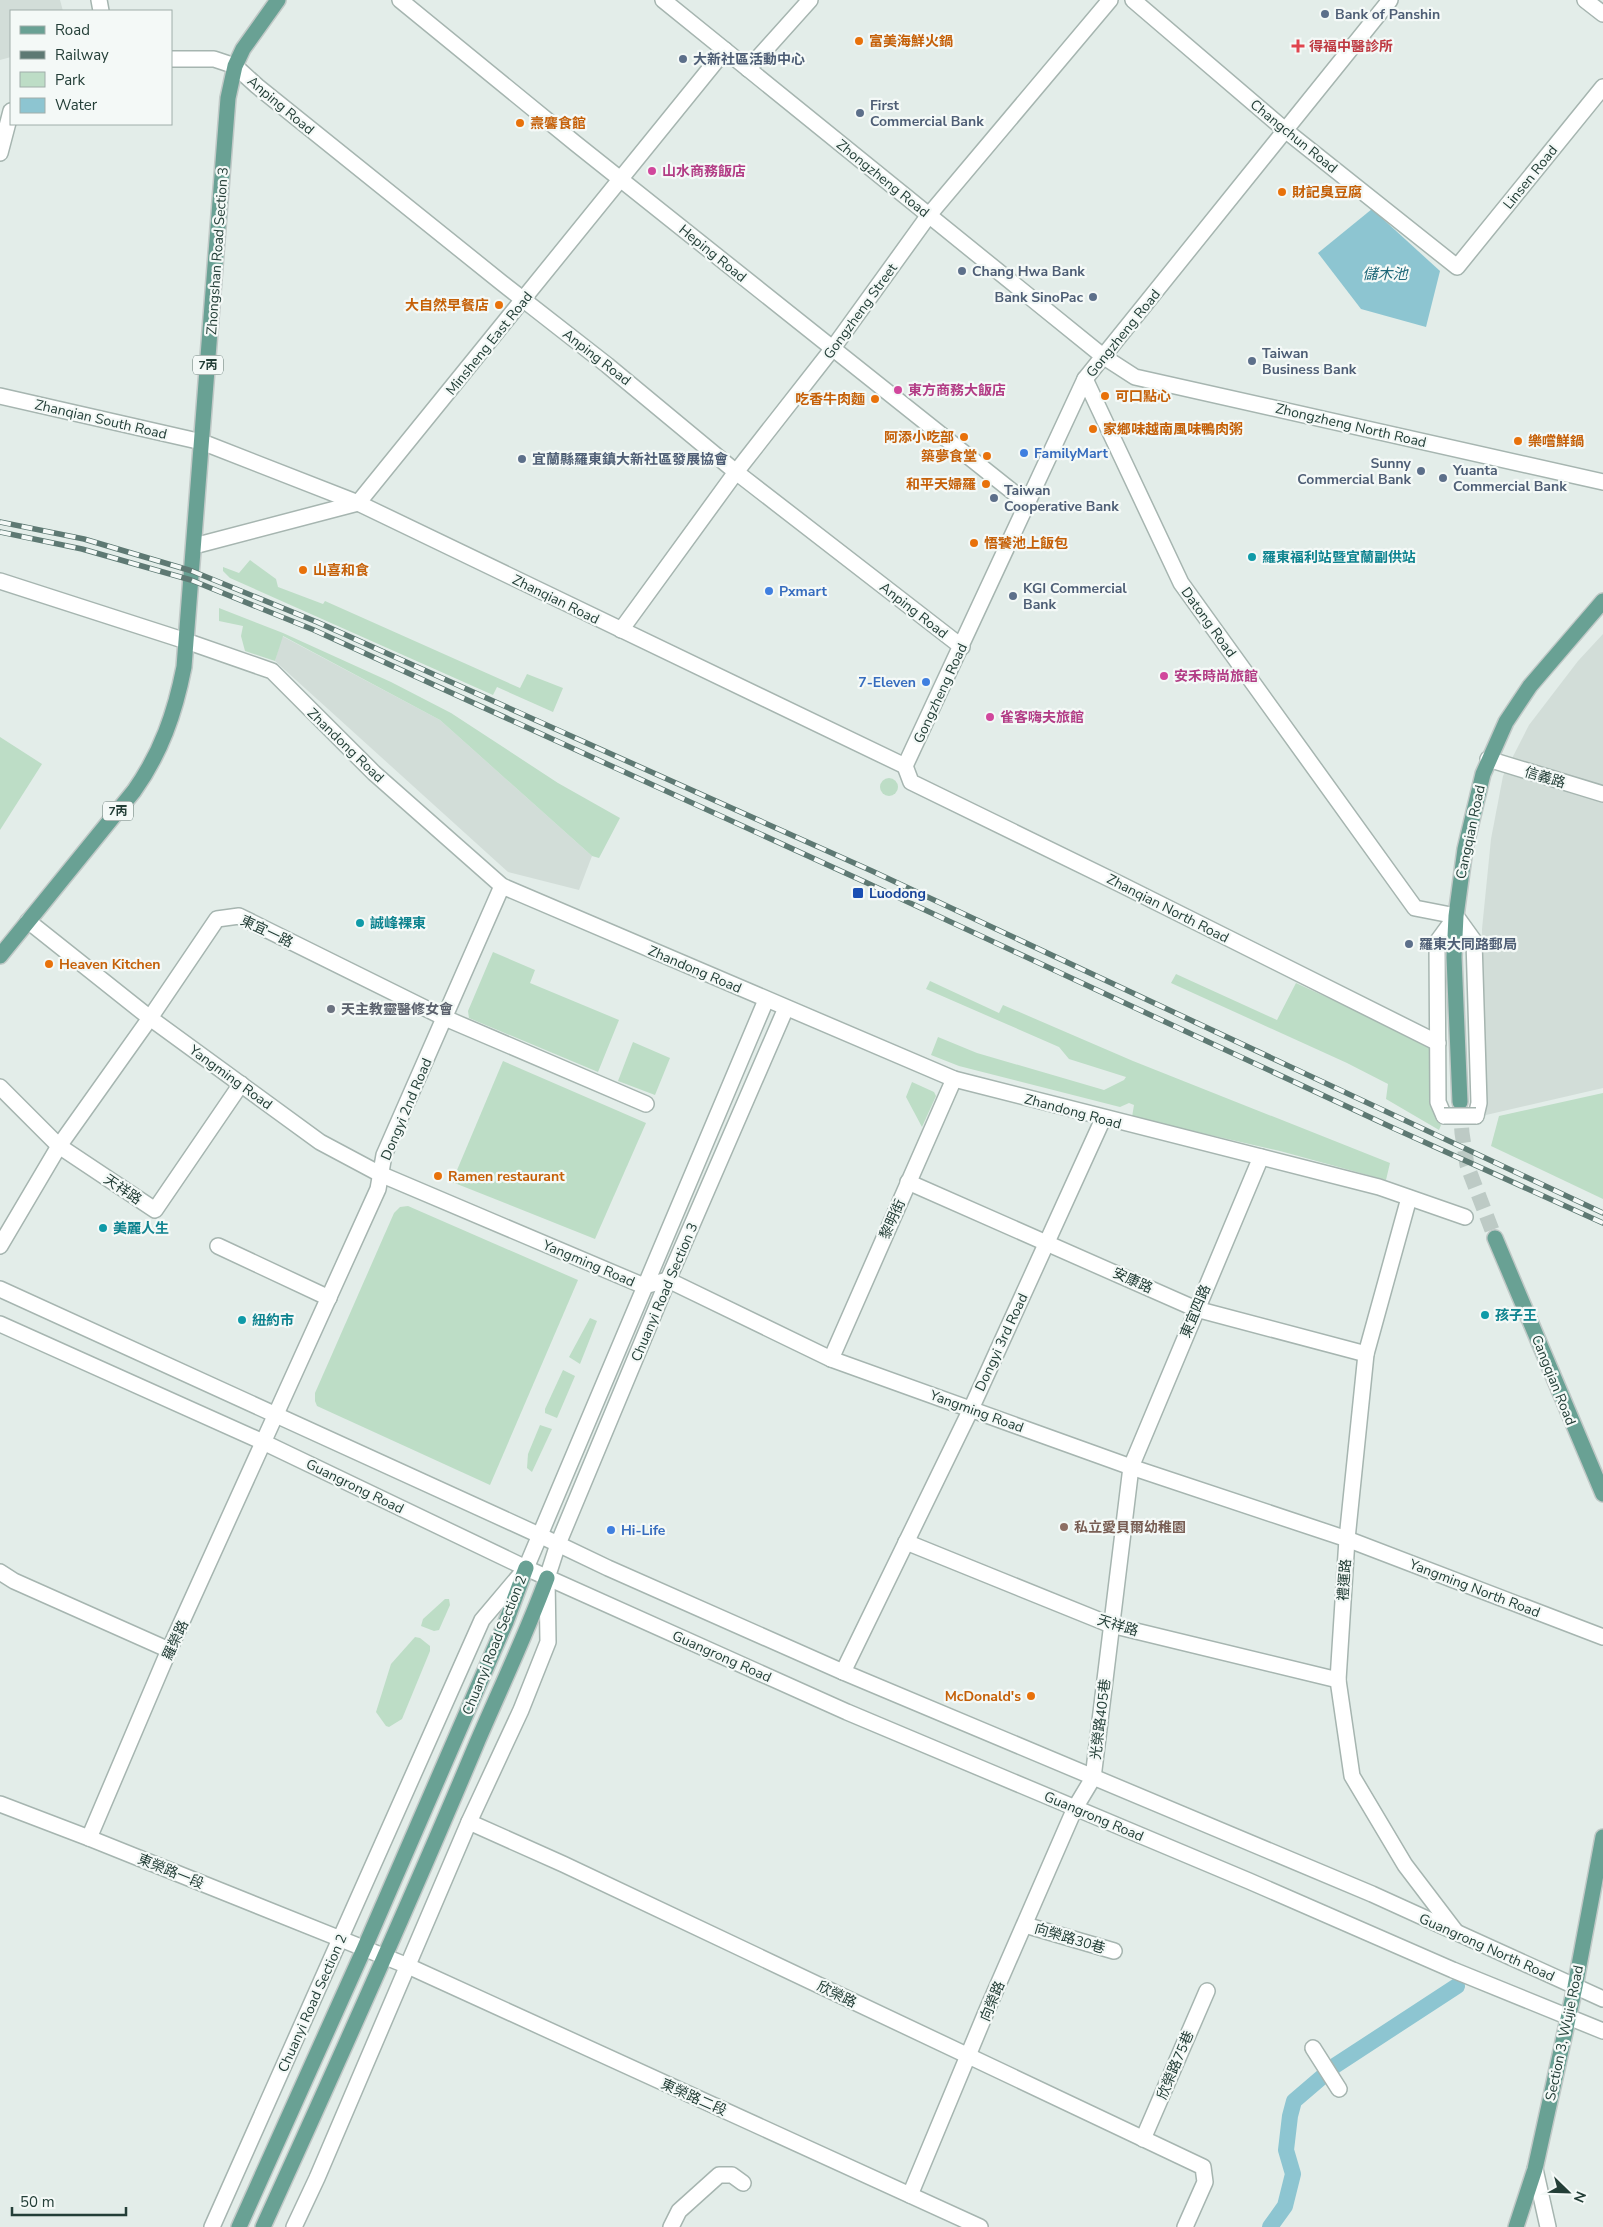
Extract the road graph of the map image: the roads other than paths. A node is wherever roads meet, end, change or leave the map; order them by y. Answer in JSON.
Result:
{"nodes":[{"id":1,"x":278,"y":0,"type":"edge"},
{"id":2,"x":663,"y":0,"type":"edge"},
{"id":3,"x":810,"y":0,"type":"edge"},
{"id":4,"x":1110,"y":0,"type":"edge"},
{"id":5,"x":1134,"y":0,"type":"edge"},
{"id":6,"x":1390,"y":0,"type":"edge"},
{"id":7,"x":1585,"y":0,"type":"edge"},
{"id":8,"x":411,"y":3,"type":"edge"},
{"id":9,"x":1603,"y":14,"type":"edge"},
{"id":10,"x":725,"y":50,"type":"junction"},
{"id":11,"x":172,"y":59,"type":"edge"},
{"id":12,"x":235,"y":66,"type":"junction"},
{"id":13,"x":748,"y":69,"type":"junction"},
{"id":14,"x":1603,"y":86,"type":"edge"},
{"id":15,"x":10,"y":115,"type":"edge"},
{"id":16,"x":1285,"y":130,"type":"junction"},
{"id":17,"x":0,"y":153,"type":"edge"},
{"id":18,"x":620,"y":179,"type":"junction"},
{"id":19,"x":929,"y":215,"type":"junction"},
{"id":20,"x":1457,"y":268,"type":"joint"},
{"id":21,"x":524,"y":299,"type":"junction"},
{"id":22,"x":833,"y":348,"type":"junction"},
{"id":23,"x":1104,"y":356,"type":"junction"},
{"id":24,"x":1085,"y":379,"type":"junction"},
{"id":25,"x":0,"y":396,"type":"edge"},
{"id":26,"x":202,"y":442,"type":"junction"},
{"id":27,"x":736,"y":472,"type":"junction"},
{"id":28,"x":1603,"y":482,"type":"edge"},
{"id":29,"x":358,"y":503,"type":"junction"},
{"id":30,"x":1028,"y":504,"type":"junction"},
{"id":31,"x":194,"y":546,"type":"junction"},
{"id":32,"x":0,"y":582,"type":"edge"},
{"id":33,"x":1603,"y":601,"type":"edge"},
{"id":34,"x":621,"y":630,"type":"junction"},
{"id":35,"x":186,"y":641,"type":"junction"},
{"id":36,"x":962,"y":647,"type":"junction"},
{"id":37,"x":1488,"y":760,"type":"junction"},
{"id":38,"x":905,"y":766,"type":"junction"},
{"id":39,"x":1603,"y":794,"type":"edge"},
{"id":40,"x":502,"y":886,"type":"junction"},
{"id":41,"x":1456,"y":916,"type":"junction"},
{"id":42,"x":28,"y":921,"type":"junction"},
{"id":43,"x":0,"y":956,"type":"edge"},
{"id":44,"x":766,"y":1000,"type":"junction"},
{"id":45,"x":786,"y":1008,"type":"junction"},
{"id":46,"x":150,"y":1018,"type":"junction"},
{"id":47,"x":445,"y":1018,"type":"junction"},
{"id":48,"x":1438,"y":1043,"type":"junction"},
{"id":49,"x":954,"y":1079,"type":"junction"},
{"id":50,"x":240,"y":1084,"type":"junction"},
{"id":51,"x":0,"y":1087,"type":"edge"},
{"id":52,"x":1460,"y":1102,"type":"tunnel mouth"},
{"id":53,"x":646,"y":1104,"type":"dead end"},
{"id":54,"x":1103,"y":1119,"type":"junction"},
{"id":55,"x":59,"y":1146,"type":"junction"},
{"id":56,"x":1260,"y":1157,"type":"junction"},
{"id":57,"x":380,"y":1174,"type":"junction"},
{"id":58,"x":908,"y":1182,"type":"junction"},
{"id":59,"x":1409,"y":1198,"type":"junction"},
{"id":60,"x":1465,"y":1217,"type":"dead end"},
{"id":61,"x":1495,"y":1238,"type":"tunnel mouth"},
{"id":62,"x":1047,"y":1242,"type":"junction"},
{"id":63,"x":0,"y":1246,"type":"edge"},
{"id":64,"x":218,"y":1246,"type":"dead end"},
{"id":65,"x":668,"y":1280,"type":"junction"},
{"id":66,"x":644,"y":1286,"type":"junction"},
{"id":67,"x":0,"y":1289,"type":"edge"},
{"id":68,"x":329,"y":1298,"type":"junction"},
{"id":69,"x":1196,"y":1309,"type":"junction"},
{"id":70,"x":0,"y":1324,"type":"edge"},
{"id":71,"x":1366,"y":1354,"type":"junction"},
{"id":72,"x":831,"y":1359,"type":"junction"},
{"id":73,"x":971,"y":1409,"type":"junction"},
{"id":74,"x":276,"y":1416,"type":"junction"},
{"id":75,"x":263,"y":1442,"type":"junction"},
{"id":76,"x":1130,"y":1467,"type":"junction"},
{"id":77,"x":1603,"y":1494,"type":"edge"},
{"id":78,"x":539,"y":1535,"type":"junction"},
{"id":79,"x":1347,"y":1539,"type":"junction"},
{"id":80,"x":906,"y":1542,"type":"junction"},
{"id":81,"x":558,"y":1544,"type":"junction"},
{"id":82,"x":526,"y":1568,"type":"junction"},
{"id":83,"x":0,"y":1572,"type":"edge"},
{"id":84,"x":547,"y":1578,"type":"junction"},
{"id":85,"x":1111,"y":1625,"type":"junction"},
{"id":86,"x":1603,"y":1637,"type":"edge"},
{"id":87,"x":169,"y":1650,"type":"junction"},
{"id":88,"x":843,"y":1672,"type":"junction"},
{"id":89,"x":1338,"y":1680,"type":"junction"},
{"id":90,"x":1093,"y":1778,"type":"junction"},
{"id":91,"x":0,"y":1804,"type":"edge"},
{"id":92,"x":1075,"y":1808,"type":"junction"},
{"id":93,"x":470,"y":1822,"type":"junction"},
{"id":94,"x":1603,"y":1837,"type":"edge"},
{"id":95,"x":89,"y":1838,"type":"junction"},
{"id":96,"x":1025,"y":1925,"type":"junction"},
{"id":97,"x":1459,"y":1935,"type":"junction"},
{"id":98,"x":340,"y":1941,"type":"junction"},
{"id":99,"x":364,"y":1949,"type":"junction"},
{"id":100,"x":1114,"y":1952,"type":"dead end"},
{"id":101,"x":385,"y":1957,"type":"junction"},
{"id":102,"x":408,"y":1966,"type":"junction"},
{"id":103,"x":1575,"y":1986,"type":"junction"},
{"id":104,"x":1207,"y":1991,"type":"dead end"},
{"id":105,"x":1603,"y":1999,"type":"edge"},
{"id":106,"x":1568,"y":2016,"type":"junction"},
{"id":107,"x":1603,"y":2031,"type":"edge"},
{"id":108,"x":1313,"y":2048,"type":"dead end"},
{"id":109,"x":968,"y":2057,"type":"junction"},
{"id":110,"x":1339,"y":2089,"type":"dead end"},
{"id":111,"x":1143,"y":2139,"type":"junction"},
{"id":112,"x":1535,"y":2170,"type":"junction"},
{"id":113,"x":742,"y":2183,"type":"dead end"},
{"id":114,"x":910,"y":2195,"type":"junction"},
{"id":115,"x":212,"y":2227,"type":"edge"},
{"id":116,"x":239,"y":2227,"type":"edge"},
{"id":117,"x":263,"y":2227,"type":"edge"},
{"id":118,"x":294,"y":2227,"type":"edge"},
{"id":119,"x":671,"y":2227,"type":"edge"},
{"id":120,"x":980,"y":2227,"type":"edge"},
{"id":121,"x":1185,"y":2227,"type":"edge"},
{"id":122,"x":1516,"y":2227,"type":"edge"},
{"id":123,"x":1548,"y":2227,"type":"edge"}],
"edges":[{"from":1,"to":12,"type":"main road","name":"Zhongshan Road Section 3","number":"7丙"},
{"from":2,"to":10,"type":"street","name":"Zhongzheng Road"},
{"from":3,"to":13,"type":"street"},
{"from":4,"to":19,"type":"street","name":"Gongzheng Street"},
{"from":5,"to":16,"type":"street","name":"Changchun Road"},
{"from":6,"to":16,"type":"street","name":"Gongzheng Road"},
{"from":7,"to":9,"type":"street"},
{"from":8,"to":18,"type":"street","name":"Heping Road"},
{"from":10,"to":13,"type":"street","name":"Zhongzheng Road"},
{"from":10,"to":18,"type":"street","name":"Minsheng East Road"},
{"from":11,"to":12,"type":"street"},
{"from":12,"to":21,"type":"street","name":"Anping Road"},
{"from":12,"to":26,"type":"main road","name":"Zhongshan Road Section 3","number":"7丙"},
{"from":13,"to":19,"type":"street","name":"Zhongzheng Road"},
{"from":14,"to":20,"type":"street","name":"Linsen Road"},
{"from":15,"to":17,"type":"street"},
{"from":16,"to":20,"type":"street","name":"Changchun Road"},
{"from":16,"to":23,"type":"street","name":"Gongzheng Road"},
{"from":18,"to":21,"type":"street","name":"Minsheng East Road"},
{"from":18,"to":22,"type":"street","name":"Heping Road"},
{"from":19,"to":22,"type":"street","name":"Gongzheng Street"},
{"from":19,"to":23,"type":"street","name":"Zhongzheng Road"},
{"from":21,"to":27,"type":"street","name":"Anping Road"},
{"from":21,"to":29,"type":"street","name":"Minsheng East Road"},
{"from":22,"to":27,"type":"street","name":"Gongzheng Street"},
{"from":22,"to":30,"type":"street","name":"Heping Road"},
{"from":23,"to":24,"type":"street","name":"Gongzheng Road"},
{"from":23,"to":28,"type":"street","name":"Zhongzheng North Road"},
{"from":24,"to":30,"type":"street","name":"Gongzheng Road"},
{"from":24,"to":41,"type":"street","name":"Datong Road"},
{"from":25,"to":26,"type":"street","name":"Zhanqian South Road"},
{"from":26,"to":29,"type":"street","name":"Zhanqian Road"},
{"from":26,"to":31,"type":"main road","name":"Zhongshan Road Section 3","number":"7丙"},
{"from":27,"to":34,"type":"street","name":"Gongzheng Street"},
{"from":27,"to":36,"type":"street","name":"Anping Road"},
{"from":29,"to":31,"type":"street"},
{"from":29,"to":34,"type":"street","name":"Zhanqian Road"},
{"from":30,"to":36,"type":"street","name":"Gongzheng Road"},
{"from":31,"to":35,"type":"main road","number":"7丙"},
{"from":32,"to":35,"type":"street","name":"Zhandong Road"},
{"from":33,"to":37,"type":"main road","name":"Cangqian Road"},
{"from":34,"to":38,"type":"street","name":"Zhanqian Road"},
{"from":35,"to":40,"type":"street","name":"Zhandong Road"},
{"from":35,"to":42,"type":"main road","number":"7丙"},
{"from":36,"to":38,"type":"street","name":"Gongzheng Road"},
{"from":37,"to":39,"type":"street","name":"信義路"},
{"from":37,"to":41,"type":"main road","name":"Cangqian Road"},
{"from":38,"to":48,"type":"street","name":"Zhanqian North Road"},
{"from":40,"to":44,"type":"street","name":"Zhandong Road"},
{"from":40,"to":47,"type":"street","name":"Dongyi 2nd Road"},
{"from":41,"to":48,"type":"street"},
{"from":41,"to":48,"type":"street","bridge":true},
{"from":41,"to":52,"type":"main road","name":"Cangqian Road"},
{"from":42,"to":43,"type":"main road","number":"7丙"},
{"from":42,"to":46,"type":"street","name":"Yangming Road"},
{"from":44,"to":45,"type":"street","name":"Zhandong Road"},
{"from":44,"to":66,"type":"street","name":"Chuanyi Road Section 3"},
{"from":45,"to":49,"type":"street","name":"Zhandong Road"},
{"from":45,"to":65,"type":"street","name":"Chuanyi Road Section 3"},
{"from":46,"to":47,"type":"street","name":"東宜一路"},
{"from":46,"to":50,"type":"street","name":"Yangming Road"},
{"from":46,"to":55,"type":"street","name":"東宜一路"},
{"from":47,"to":53,"type":"street","name":"東宜一路"},
{"from":47,"to":57,"type":"street","name":"Dongyi 2nd Road"},
{"from":49,"to":54,"type":"street","name":"Zhandong Road"},
{"from":49,"to":58,"type":"street","name":"黎明街"},
{"from":50,"to":55,"type":"street","name":"天祥路"},
{"from":50,"to":57,"type":"street","name":"Yangming Road"},
{"from":51,"to":55,"type":"street","name":"天祥路"},
{"from":54,"to":56,"type":"street","name":"Zhandong Road"},
{"from":54,"to":62,"type":"street","name":"Dongyi 3rd Road"},
{"from":55,"to":63,"type":"street","name":"東宜一路"},
{"from":56,"to":59,"type":"street","name":"Zhandong Road"},
{"from":56,"to":69,"type":"street","name":"東宜四路"},
{"from":57,"to":66,"type":"street","name":"Yangming Road"},
{"from":57,"to":68,"type":"street","name":"Dongyi 2nd Road"},
{"from":58,"to":62,"type":"street","name":"安康路"},
{"from":58,"to":72,"type":"street","name":"黎明街"},
{"from":59,"to":60,"type":"street","name":"Zhandong Road"},
{"from":59,"to":71,"type":"street","name":"禮運路"},
{"from":61,"to":77,"type":"main road","name":"Cangqian Road"},
{"from":62,"to":69,"type":"street","name":"安康路"},
{"from":62,"to":73,"type":"street","name":"Dongyi 3rd Road"},
{"from":64,"to":68,"type":"street"},
{"from":65,"to":66,"type":"street","name":"Yangming Road"},
{"from":65,"to":72,"type":"street","name":"Yangming Road"},
{"from":65,"to":81,"type":"street","name":"Chuanyi Road Section 3"},
{"from":66,"to":78,"type":"street","name":"Chuanyi Road Section 3"},
{"from":67,"to":74,"type":"street"},
{"from":68,"to":74,"type":"street","name":"Dongyi 2nd Road"},
{"from":69,"to":71,"type":"street","name":"安康路"},
{"from":69,"to":76,"type":"street","name":"東宜四路"},
{"from":70,"to":75,"type":"street","name":"Guangrong Road"},
{"from":71,"to":79,"type":"street","name":"禮運路"},
{"from":72,"to":73,"type":"street","name":"Yangming Road"},
{"from":73,"to":76,"type":"street","name":"Yangming Road"},
{"from":73,"to":80,"type":"street","name":"Dongyi 3rd Road"},
{"from":74,"to":75,"type":"street","name":"Dongyi 2nd Road"},
{"from":74,"to":78,"type":"street"},
{"from":75,"to":82,"type":"street","name":"Guangrong Road"},
{"from":75,"to":87,"type":"street","name":"羅榮路"},
{"from":76,"to":79,"type":"street","name":"Yangming Road"},
{"from":76,"to":85,"type":"street","name":"東宜四路"},
{"from":78,"to":81,"type":"street"},
{"from":78,"to":82,"type":"street","name":"Chuanyi Road Section 3"},
{"from":79,"to":86,"type":"street","name":"Yangming North Road"},
{"from":79,"to":89,"type":"street","name":"禮運路"},
{"from":80,"to":85,"type":"street","name":"天祥路"},
{"from":80,"to":88,"type":"street","name":"Dongyi 3rd Road"},
{"from":81,"to":84,"type":"street","name":"Chuanyi Road Section 3"},
{"from":81,"to":88,"type":"street"},
{"from":82,"to":84,"type":"street","name":"Guangrong Road"},
{"from":82,"to":98,"type":"street","name":"Chuanyi Road Section 2"},
{"from":82,"to":99,"type":"main road","name":"Chuanyi Road Section 2"},
{"from":83,"to":87,"type":"street"},
{"from":84,"to":92,"type":"street","name":"Guangrong Road"},
{"from":84,"to":93,"type":"street","name":"Chuanyi Road Section 2"},
{"from":84,"to":101,"type":"main road","name":"Chuanyi Road Section 2"},
{"from":85,"to":89,"type":"street","name":"天祥路"},
{"from":85,"to":90,"type":"street","name":"光榮路405巷"},
{"from":87,"to":95,"type":"street","name":"羅榮路"},
{"from":88,"to":90,"type":"street"},
{"from":89,"to":97,"type":"street","name":"禮運路"},
{"from":90,"to":92,"type":"street","name":"光榮路405巷"},
{"from":90,"to":97,"type":"street","name":"Guangrong North Road"},
{"from":91,"to":95,"type":"street","name":"東榮路一段"},
{"from":92,"to":96,"type":"street","name":"向榮路"},
{"from":92,"to":106,"type":"street","name":"Guangrong Road"},
{"from":93,"to":102,"type":"street","name":"Chuanyi Road Section 2"},
{"from":93,"to":109,"type":"street","name":"欣榮路"},
{"from":94,"to":103,"type":"main road","name":"Section 3, Wujie Road"},
{"from":95,"to":98,"type":"street","name":"東榮路一段"},
{"from":96,"to":100,"type":"street","name":"向榮路30巷"},
{"from":96,"to":109,"type":"street","name":"向榮路"},
{"from":97,"to":103,"type":"street","name":"Guangrong North Road"},
{"from":98,"to":99,"type":"street","name":"東榮路一段"},
{"from":98,"to":115,"type":"street","name":"Chuanyi Road Section 2"},
{"from":99,"to":101,"type":"street","name":"東榮路二段"},
{"from":99,"to":116,"type":"main road","name":"Chuanyi Road Section 2"},
{"from":101,"to":102,"type":"street","name":"東榮路二段"},
{"from":101,"to":117,"type":"main road","name":"Chuanyi Road Section 2"},
{"from":102,"to":114,"type":"street","name":"東榮路二段"},
{"from":102,"to":118,"type":"street","name":"Chuanyi Road Section 2"},
{"from":103,"to":105,"type":"street","name":"Guangrong North Road"},
{"from":103,"to":106,"type":"main road","name":"Section 3, Wujie Road"},
{"from":104,"to":111,"type":"street","name":"欣榮路75巷"},
{"from":106,"to":107,"type":"street"},
{"from":106,"to":112,"type":"main road","name":"Section 3, Wujie Road"},
{"from":108,"to":110,"type":"street"},
{"from":109,"to":111,"type":"street","name":"欣榮路"},
{"from":109,"to":114,"type":"street","name":"向榮路"},
{"from":111,"to":121,"type":"street","name":"欣榮路"},
{"from":112,"to":122,"type":"main road","name":"Section 3, Wujie Road"},
{"from":112,"to":123,"type":"street"},
{"from":113,"to":119,"type":"street"},
{"from":114,"to":120,"type":"street","name":"東榮路二段"}]}
